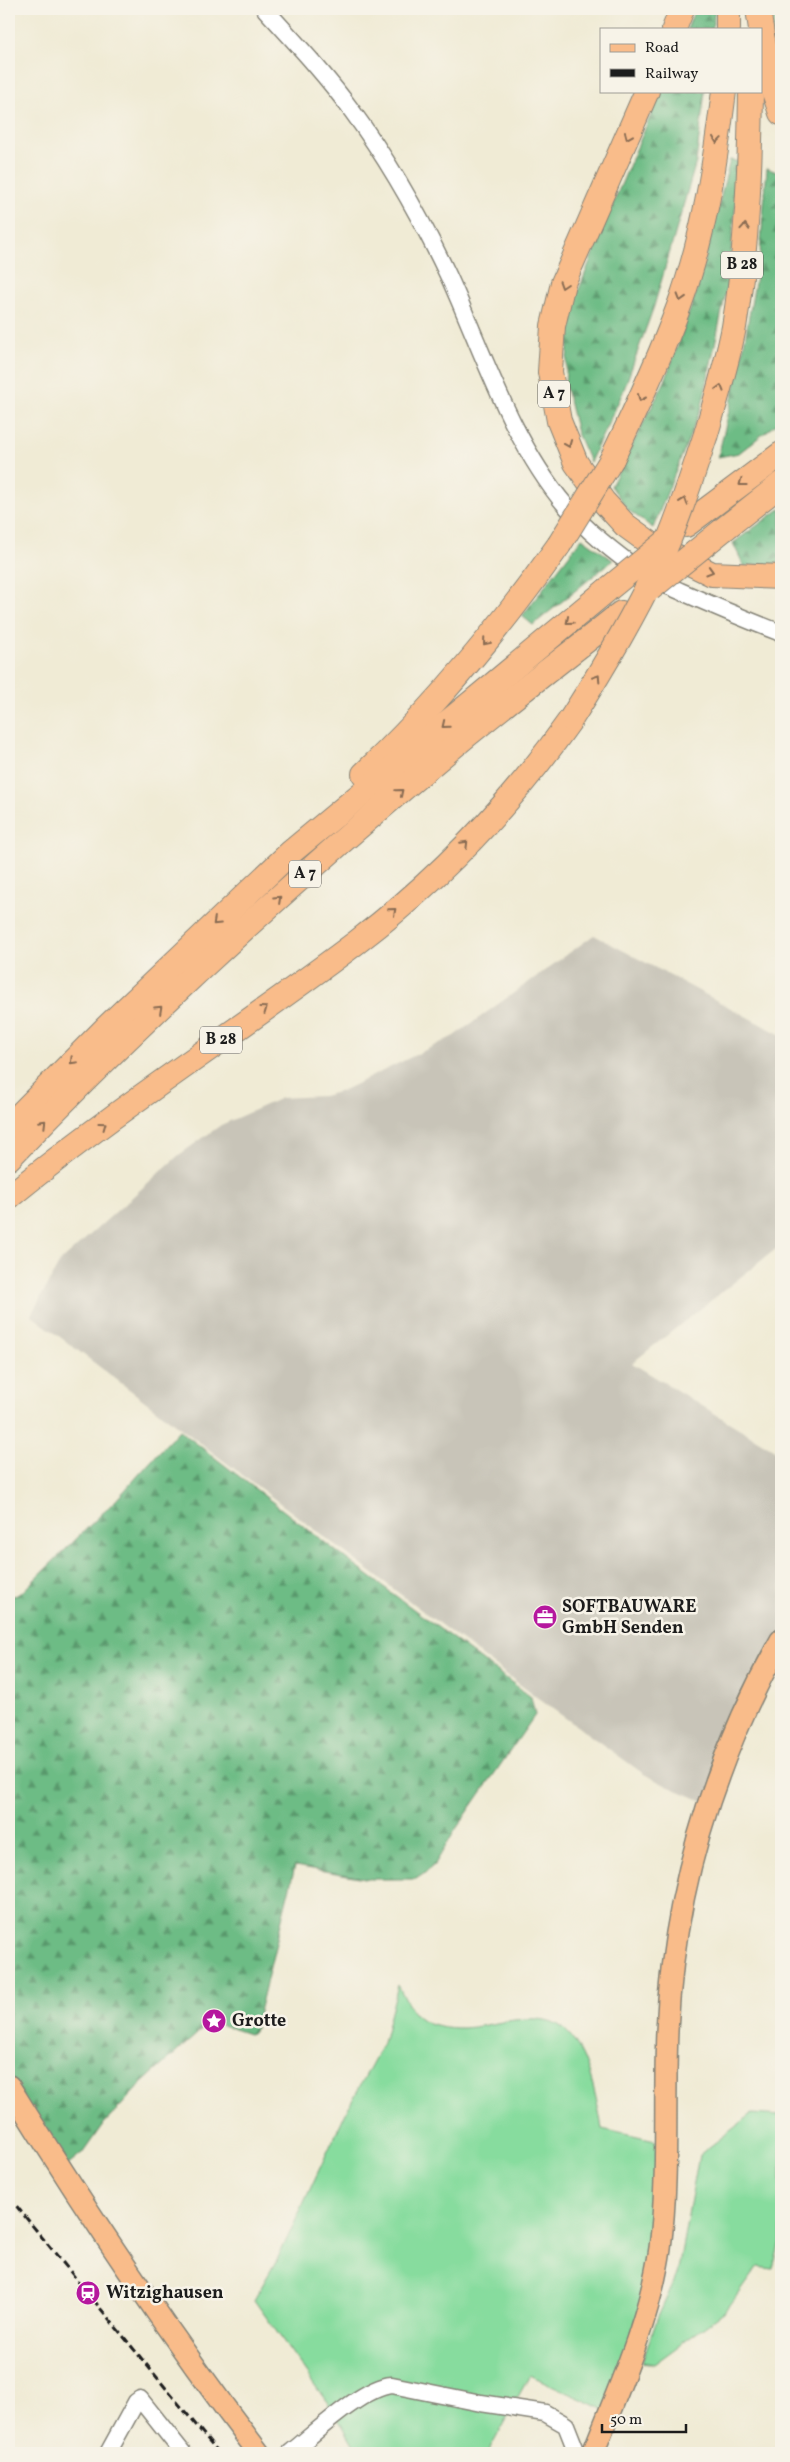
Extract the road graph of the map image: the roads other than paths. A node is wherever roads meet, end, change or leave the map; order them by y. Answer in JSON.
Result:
{"nodes":[{"id":1,"x":265,"y":9,"type":"edge"},
{"id":2,"x":682,"y":9,"type":"edge"},
{"id":3,"x":728,"y":9,"type":"edge"},
{"id":4,"x":752,"y":9,"type":"edge"},
{"id":5,"x":758,"y":9,"type":"edge"},
{"id":6,"x":674,"y":28,"type":"edge"},
{"id":7,"x":728,"y":28,"type":"edge"},
{"id":8,"x":752,"y":28,"type":"edge"},
{"id":9,"x":761,"y":28,"type":"edge"},
{"id":10,"x":762,"y":35,"type":"edge"},
{"id":11,"x":647,"y":92,"type":"edge"},
{"id":12,"x":724,"y":92,"type":"edge"},
{"id":13,"x":751,"y":92,"type":"edge"},
{"id":14,"x":781,"y":113,"type":"edge"},
{"id":15,"x":781,"y":454,"type":"edge"},
{"id":16,"x":781,"y":484,"type":"edge"},
{"id":17,"x":781,"y":577,"type":"edge"},
{"id":18,"x":781,"y":633,"type":"edge"},
{"id":19,"x":290,"y":853,"type":"junction"},
{"id":20,"x":9,"y":1126,"type":"edge"},
{"id":21,"x":9,"y":1158,"type":"edge"},
{"id":22,"x":9,"y":1196,"type":"edge"},
{"id":23,"x":781,"y":1640,"type":"edge"},
{"id":24,"x":9,"y":2086,"type":"edge"},
{"id":25,"x":108,"y":2453,"type":"edge"},
{"id":26,"x":183,"y":2453,"type":"edge"},
{"id":27,"x":259,"y":2453,"type":"edge"},
{"id":28,"x":290,"y":2453,"type":"edge"},
{"id":29,"x":577,"y":2453,"type":"edge"},
{"id":30,"x":593,"y":2453,"type":"edge"}],
"edges":[{"from":1,"to":18,"type":"street"},
{"from":2,"to":6,"type":"highway"},
{"from":3,"to":7,"type":"highway"},
{"from":4,"to":8,"type":"highway"},
{"from":5,"to":9,"type":"highway"},
{"from":10,"to":14,"type":"highway"},
{"from":11,"to":17,"type":"highway","number":"A 7","one_way":true},
{"from":12,"to":19,"type":"highway","number":"B 28","one_way":true,"bridge":true},
{"from":22,"to":13,"type":"highway","number":"B 28","one_way":true,"bridge":true},
{"from":15,"to":19,"type":"highway","number":"A 7","one_way":true,"bridge":true},
{"from":21,"to":16,"type":"highway","number":"A 7","one_way":true,"bridge":true},
{"from":19,"to":20,"type":"highway","number":"A 7","one_way":true},
{"from":23,"to":30,"type":"main road"},
{"from":24,"to":27,"type":"main road"},
{"from":25,"to":26,"type":"street"},
{"from":28,"to":29,"type":"street"}]}
